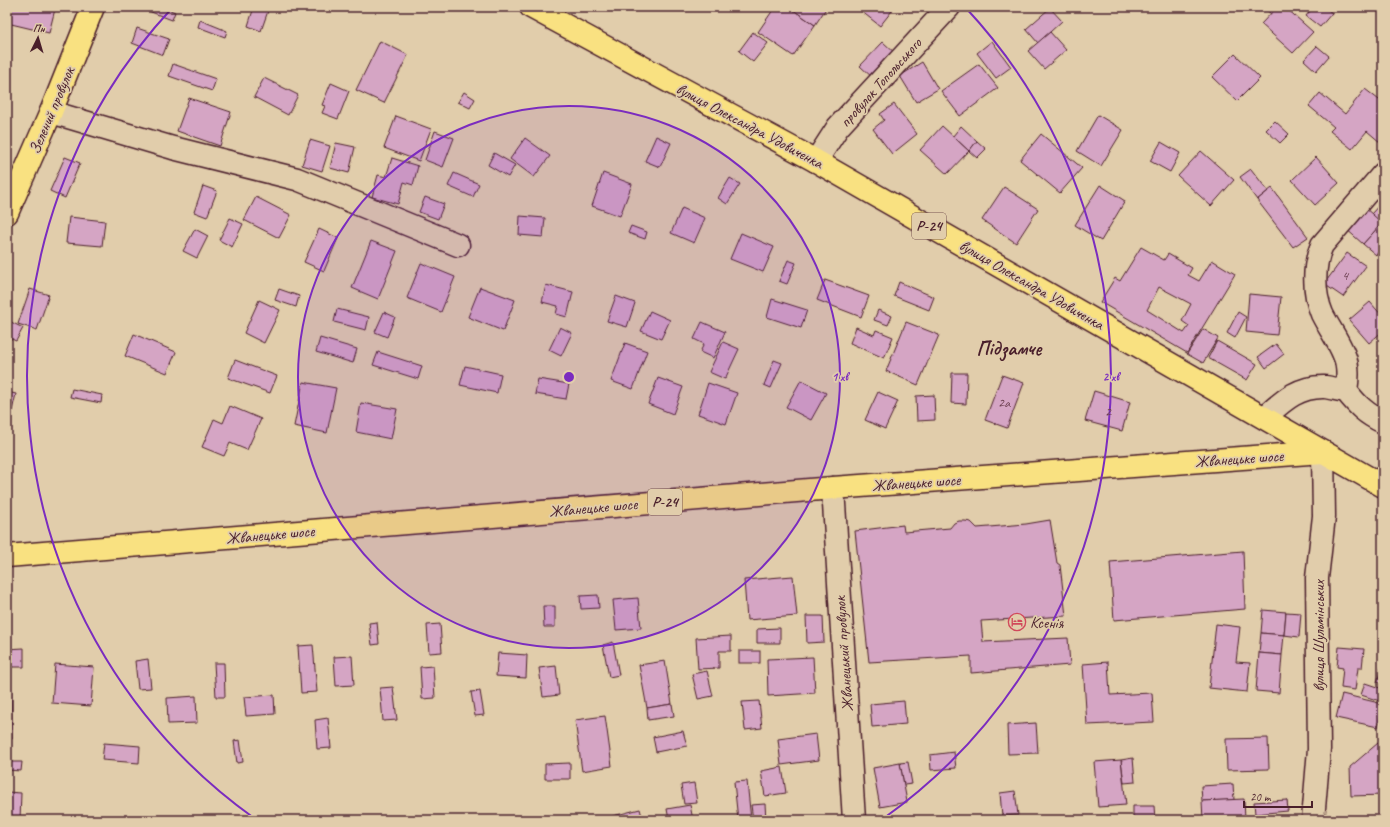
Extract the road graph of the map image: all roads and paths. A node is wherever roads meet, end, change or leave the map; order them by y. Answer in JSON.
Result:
{"nodes":[{"id":1,"x":93,"y":7,"type":"edge"},
{"id":2,"x":531,"y":7,"type":"edge"},
{"id":3,"x":949,"y":7,"type":"edge"},
{"id":4,"x":51,"y":112,"type":"junction"},
{"id":5,"x":816,"y":161,"type":"junction"},
{"id":6,"x":1383,"y":174,"type":"edge"},
{"id":7,"x":7,"y":213,"type":"edge"},
{"id":8,"x":458,"y":245,"type":"dead end"},
{"id":9,"x":1346,"y":391,"type":"junction"},
{"id":10,"x":1265,"y":417,"type":"junction"},
{"id":11,"x":1383,"y":422,"type":"edge"},
{"id":12,"x":1323,"y":452,"type":"junction"},
{"id":13,"x":1383,"y":486,"type":"edge"},
{"id":14,"x":833,"y":488,"type":"junction"},
{"id":15,"x":7,"y":556,"type":"edge"},
{"id":16,"x":854,"y":820,"type":"edge"},
{"id":17,"x":1313,"y":820,"type":"edge"}],
"edges":[{"from":1,"to":4,"type":"main road","name":"Зелений провулок"},
{"from":2,"to":5,"type":"main road","name":"вулиця Олександра Удовиченка","number":"Р-24"},
{"from":3,"to":5,"type":"street","name":"провулок Топольського"},
{"from":4,"to":7,"type":"main road","name":"Зелений провулок"},
{"from":4,"to":8,"type":"street"},
{"from":5,"to":10,"type":"main road","name":"вулиця Олександра Удовиченка","number":"Р-24"},
{"from":6,"to":9,"type":"street"},
{"from":9,"to":10,"type":"street"},
{"from":9,"to":11,"type":"street"},
{"from":10,"to":12,"type":"main road","name":"вулиця Олександра Удовиченка","number":"Р-24"},
{"from":12,"to":13,"type":"main road","name":"вулиця Олександра Удовиченка"},
{"from":12,"to":14,"type":"main road","name":"Жванецьке шосе","number":"Р-24"},
{"from":12,"to":17,"type":"street","name":"вулиця Шульмінських"},
{"from":14,"to":15,"type":"main road","name":"Жванецьке шосе","number":"Р-24"},
{"from":14,"to":16,"type":"street","name":"Жванецький провулок"}]}
